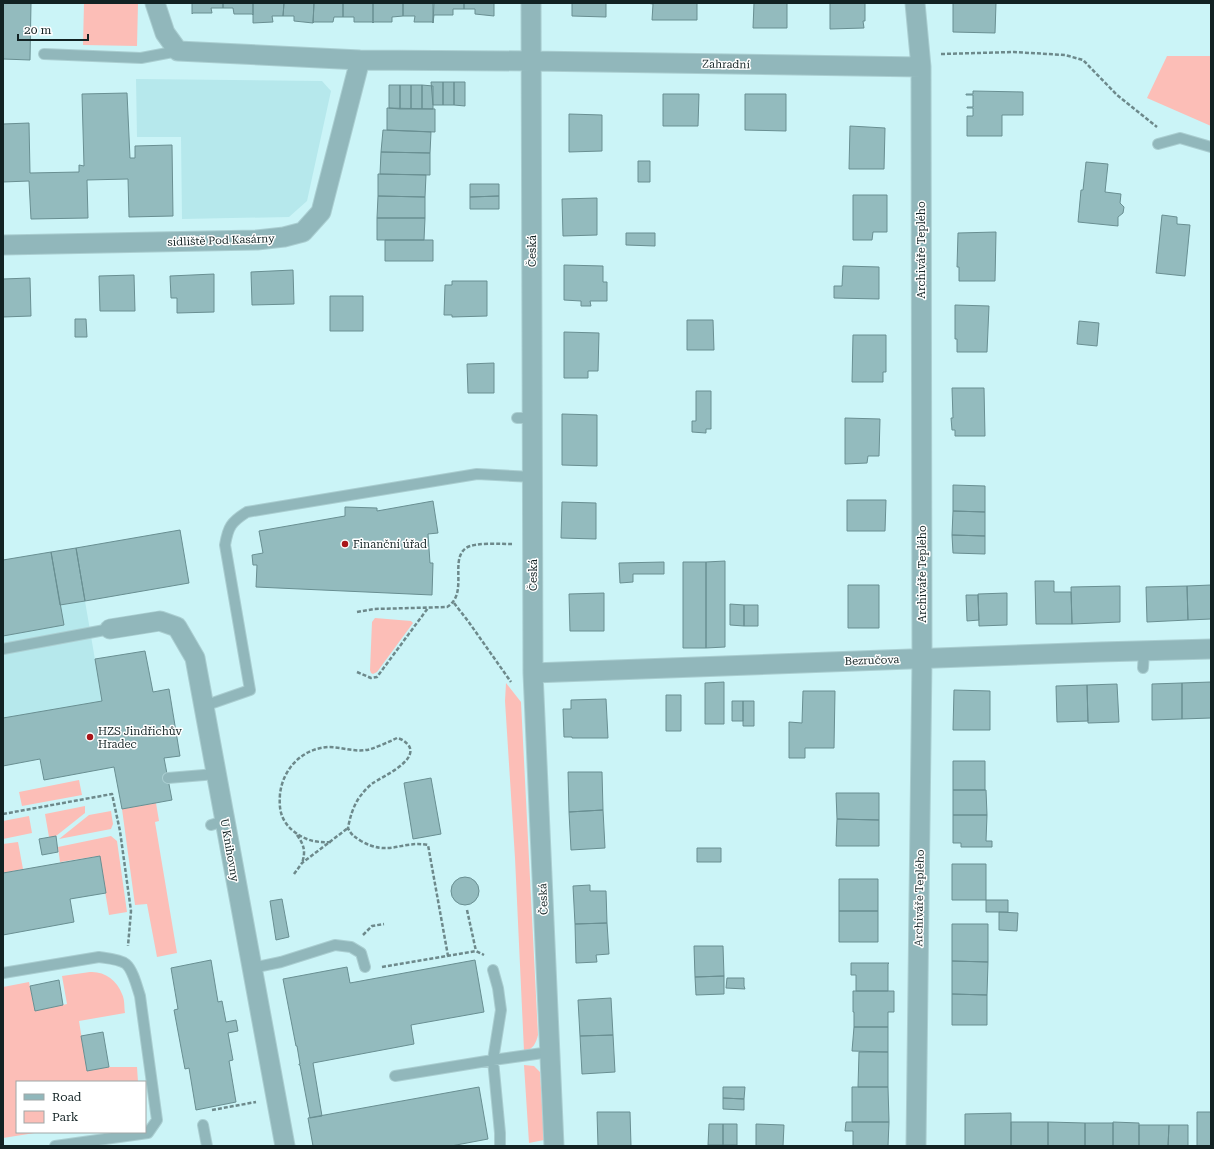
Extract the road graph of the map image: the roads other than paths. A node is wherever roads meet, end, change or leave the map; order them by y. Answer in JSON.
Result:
{"nodes":[{"id":1,"x":156,"y":3,"type":"edge"},
{"id":2,"x":531,"y":3,"type":"edge"},
{"id":3,"x":915,"y":3,"type":"edge"},
{"id":4,"x":178,"y":51,"type":"junction"},
{"id":5,"x":44,"y":54,"type":"dead end"},
{"id":6,"x":360,"y":60,"type":"junction"},
{"id":7,"x":531,"y":61,"type":"junction"},
{"id":8,"x":921,"y":67,"type":"junction"},
{"id":9,"x":1158,"y":144,"type":"dead end"},
{"id":10,"x":1211,"y":147,"type":"edge"},
{"id":11,"x":3,"y":245,"type":"edge"},
{"id":12,"x":533,"y":477,"type":"junction"},
{"id":13,"x":110,"y":629,"type":"joint"},
{"id":14,"x":3,"y":649,"type":"edge"},
{"id":15,"x":1211,"y":649,"type":"edge"},
{"id":16,"x":922,"y":659,"type":"junction"},
{"id":17,"x":533,"y":673,"type":"junction"},
{"id":18,"x":204,"y":706,"type":"junction"},
{"id":19,"x":216,"y":774,"type":"junction"},
{"id":20,"x":168,"y":778,"type":"dead end"},
{"id":21,"x":365,"y":967,"type":"dead end"},
{"id":22,"x":252,"y":968,"type":"junction"},
{"id":23,"x":494,"y":970,"type":"dead end"},
{"id":24,"x":3,"y":973,"type":"edge"},
{"id":25,"x":550,"y":1052,"type":"junction"},
{"id":26,"x":493,"y":1060,"type":"junction"},
{"id":27,"x":395,"y":1076,"type":"dead end"},
{"id":28,"x":203,"y":1125,"type":"road end"},
{"id":29,"x":55,"y":1146,"type":"edge"},
{"id":30,"x":207,"y":1146,"type":"edge"},
{"id":31,"x":285,"y":1146,"type":"edge"},
{"id":32,"x":500,"y":1146,"type":"edge"},
{"id":33,"x":554,"y":1146,"type":"edge"},
{"id":34,"x":916,"y":1146,"type":"edge"}],
"edges":[{"from":1,"to":4,"type":"street"},
{"from":2,"to":7,"type":"street","name":"Česká"},
{"from":3,"to":8,"type":"street","name":"Archiváře Teplého"},
{"from":4,"to":5,"type":"lane"},
{"from":4,"to":6,"type":"street"},
{"from":6,"to":7,"type":"street"},
{"from":6,"to":11,"type":"street","name":"sídliště Pod Kasárny"},
{"from":7,"to":8,"type":"street","name":"Zahradní"},
{"from":7,"to":12,"type":"street","name":"Česká"},
{"from":8,"to":16,"type":"street","name":"Archiváře Teplého"},
{"from":9,"to":10,"type":"lane"},
{"from":12,"to":17,"type":"street","name":"Česká"},
{"from":12,"to":18,"type":"lane"},
{"from":13,"to":14,"type":"lane"},
{"from":13,"to":18,"type":"street","name":"U Knihovny"},
{"from":15,"to":16,"type":"street","name":"Bezručova"},
{"from":16,"to":17,"type":"street","name":"Bezručova"},
{"from":16,"to":34,"type":"street","name":"Archiváře Teplého"},
{"from":17,"to":25,"type":"street","name":"Česká"},
{"from":18,"to":19,"type":"street","name":"U Knihovny"},
{"from":19,"to":20,"type":"lane"},
{"from":19,"to":22,"type":"street","name":"U Knihovny"},
{"from":21,"to":22,"type":"lane"},
{"from":22,"to":31,"type":"street","name":"U Knihovny"},
{"from":23,"to":26,"type":"lane"},
{"from":24,"to":29,"type":"lane"},
{"from":25,"to":26,"type":"lane"},
{"from":25,"to":33,"type":"street","name":"Česká"},
{"from":26,"to":27,"type":"lane"},
{"from":26,"to":32,"type":"lane"},
{"from":28,"to":30,"type":"lane"}]}
